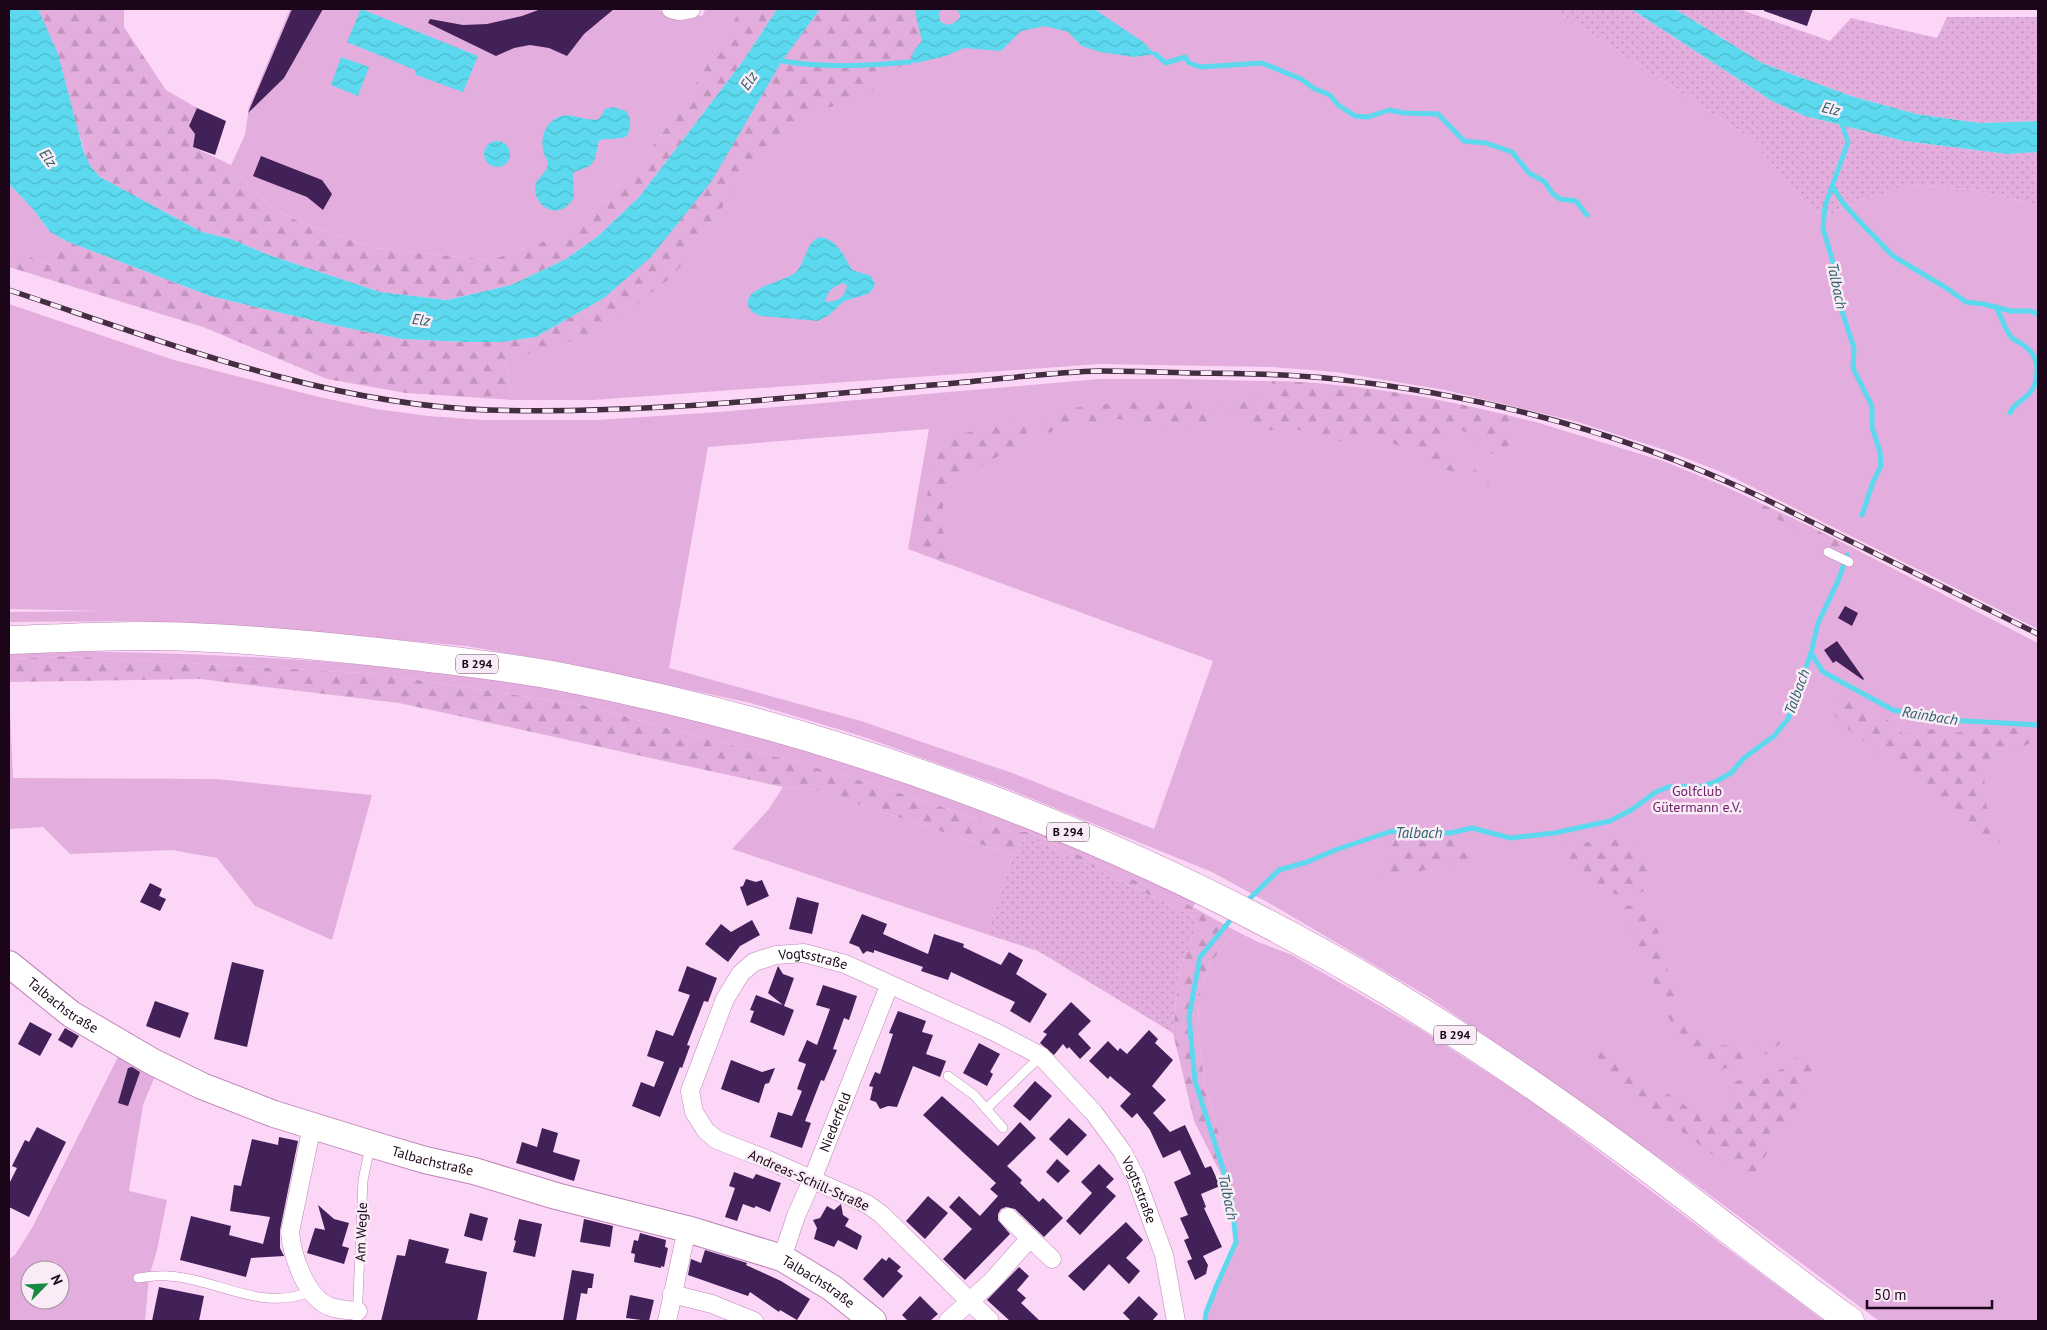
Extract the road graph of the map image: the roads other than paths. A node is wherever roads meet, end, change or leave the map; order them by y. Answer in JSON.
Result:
{"nodes":[{"id":1,"x":691,"y":9,"type":"edge"},
{"id":2,"x":672,"y":13,"type":"edge"},
{"id":3,"x":1828,"y":552,"type":"dead end"},
{"id":4,"x":1845,"y":560,"type":"dead end"},
{"id":5,"x":9,"y":640,"type":"edge"},
{"id":6,"x":9,"y":964,"type":"edge"},
{"id":7,"x":889,"y":986,"type":"junction"},
{"id":8,"x":1041,"y":1056,"type":"junction"},
{"id":9,"x":948,"y":1076,"type":"dead end"},
{"id":10,"x":986,"y":1109,"type":"junction"},
{"id":11,"x":312,"y":1126,"type":"junction"},
{"id":12,"x":1003,"y":1128,"type":"dead end"},
{"id":13,"x":706,"y":1131,"type":"joint"},
{"id":14,"x":370,"y":1144,"type":"junction"},
{"id":15,"x":812,"y":1180,"type":"junction"},
{"id":16,"x":1008,"y":1217,"type":"dead end"},
{"id":17,"x":687,"y":1229,"type":"junction"},
{"id":18,"x":1030,"y":1238,"type":"junction"},
{"id":19,"x":782,"y":1258,"type":"junction"},
{"id":20,"x":1052,"y":1258,"type":"dead end"},
{"id":21,"x":138,"y":1278,"type":"dead end"},
{"id":22,"x":312,"y":1291,"type":"junction"},
{"id":23,"x":672,"y":1294,"type":"junction"},
{"id":24,"x":970,"y":1302,"type":"junction"},
{"id":25,"x":358,"y":1316,"type":"edge"},
{"id":26,"x":666,"y":1321,"type":"edge"},
{"id":27,"x":754,"y":1321,"type":"edge"},
{"id":28,"x":873,"y":1321,"type":"edge"},
{"id":29,"x":948,"y":1321,"type":"edge"},
{"id":30,"x":990,"y":1321,"type":"edge"},
{"id":31,"x":1176,"y":1321,"type":"edge"},
{"id":32,"x":1850,"y":1321,"type":"edge"}],
"edges":[{"from":1,"to":2,"type":"street"},
{"from":3,"to":4,"type":"lane"},
{"from":5,"to":32,"type":"highway","number":"B 294"},
{"from":6,"to":11,"type":"street","name":"Talbachstraße"},
{"from":7,"to":8,"type":"street","name":"Vogtsstraße"},
{"from":7,"to":13,"type":"street","name":"Vogtsstraße"},
{"from":7,"to":15,"type":"street","name":"Niederfeld"},
{"from":8,"to":10,"type":"lane"},
{"from":8,"to":31,"type":"street","name":"Vogtsstraße"},
{"from":9,"to":10,"type":"lane"},
{"from":10,"to":12,"type":"lane"},
{"from":11,"to":14,"type":"street","name":"Talbachstraße"},
{"from":11,"to":22,"type":"street"},
{"from":13,"to":15,"type":"street","name":"Andreas-Schill-Straße"},
{"from":14,"to":17,"type":"street","name":"Talbachstraße"},
{"from":14,"to":25,"type":"lane","name":"Am Wegle"},
{"from":15,"to":19,"type":"street","name":"Niederfeld"},
{"from":15,"to":24,"type":"street","name":"Andreas-Schill-Straße"},
{"from":16,"to":18,"type":"street"},
{"from":17,"to":19,"type":"street","name":"Talbachstraße"},
{"from":17,"to":23,"type":"street"},
{"from":18,"to":20,"type":"street"},
{"from":18,"to":24,"type":"street"},
{"from":19,"to":28,"type":"street","name":"Talbachstraße"},
{"from":21,"to":22,"type":"lane"},
{"from":22,"to":25,"type":"street"},
{"from":23,"to":26,"type":"street"},
{"from":23,"to":27,"type":"street"},
{"from":24,"to":29,"type":"street"},
{"from":24,"to":30,"type":"street","name":"Andreas-Schill-Straße"}]}
